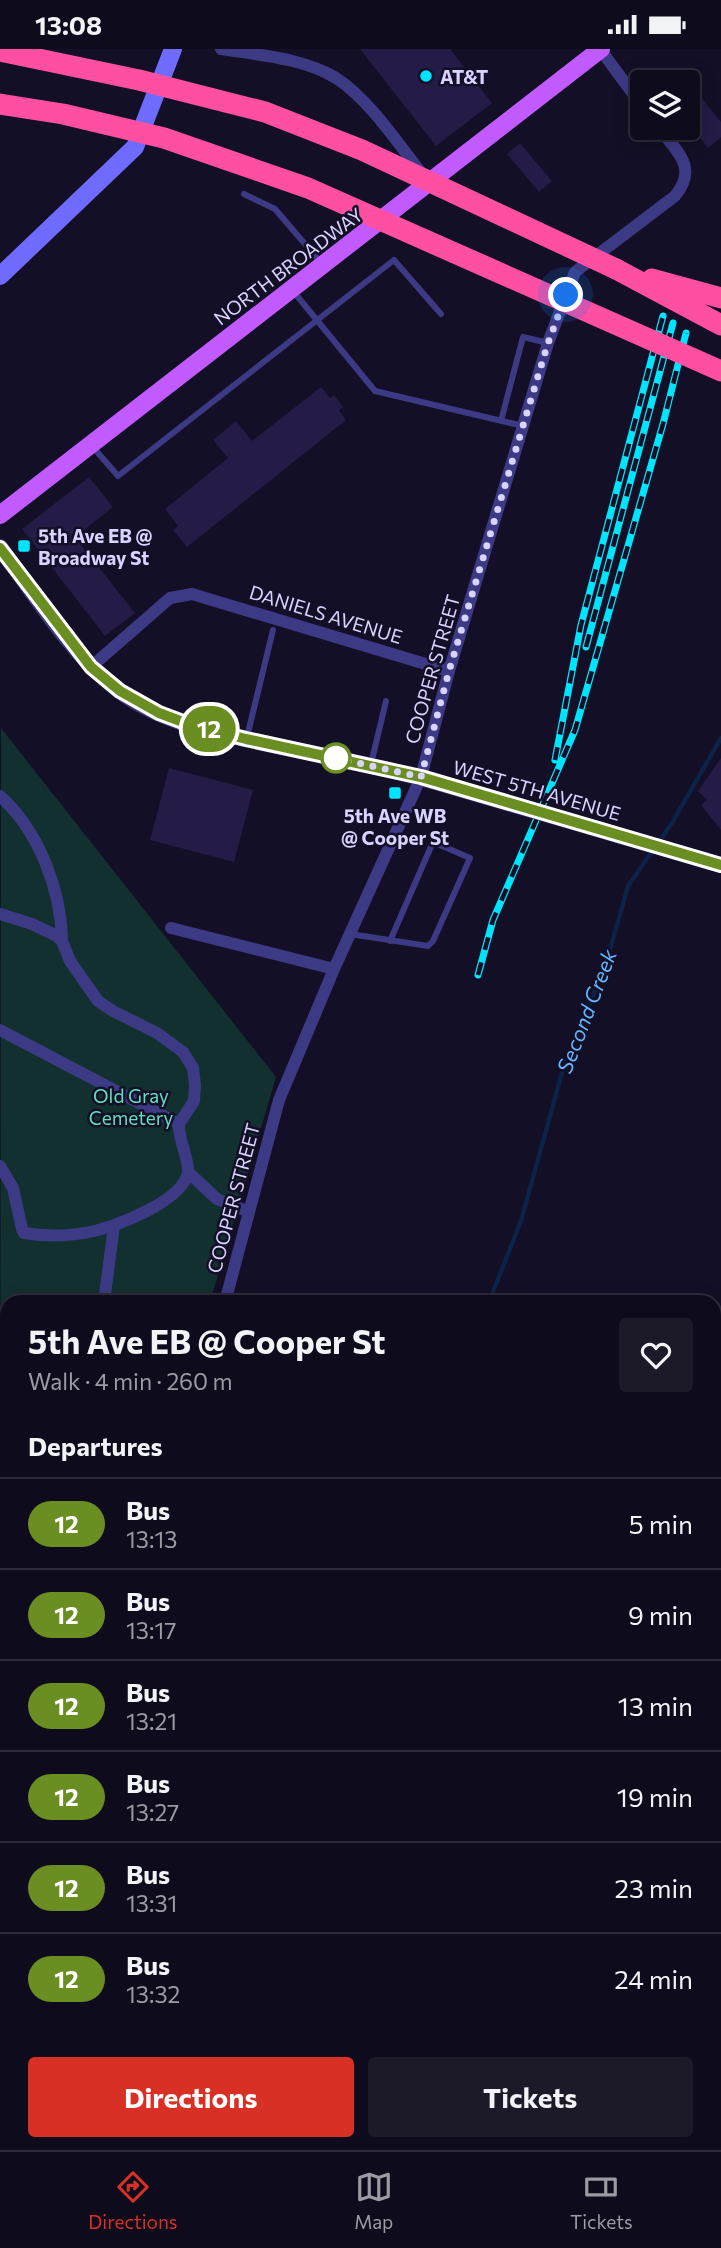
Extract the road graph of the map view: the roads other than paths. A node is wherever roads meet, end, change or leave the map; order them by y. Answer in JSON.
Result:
{"nodes":[{"id":1,"x":173,"y":49,"type":"edge"},
{"id":2,"x":221,"y":49,"type":"edge"},
{"id":3,"x":601,"y":49,"type":"edge"},
{"id":4,"x":0,"y":51,"type":"edge"},
{"id":5,"x":269,"y":53,"type":"edge"},
{"id":6,"x":630,"y":89,"type":"edge"},
{"id":7,"x":0,"y":104,"type":"edge"},
{"id":8,"x":668,"y":140,"type":"edge"},
{"id":9,"x":429,"y":184,"type":"junction"},
{"id":10,"x":244,"y":194,"type":"dead end"},
{"id":11,"x":323,"y":266,"type":"junction"},
{"id":12,"x":616,"y":269,"type":"junction"},
{"id":13,"x":0,"y":277,"type":"edge"},
{"id":14,"x":292,"y":290,"type":"junction"},
{"id":15,"x":721,"y":298,"type":"edge"},
{"id":16,"x":441,"y":314,"type":"dead end"},
{"id":17,"x":316,"y":320,"type":"junction"},
{"id":18,"x":721,"y":325,"type":"edge"},
{"id":19,"x":548,"y":343,"type":"junction"},
{"id":20,"x":721,"y":370,"type":"edge"},
{"id":21,"x":501,"y":421,"type":"junction"},
{"id":22,"x":523,"y":426,"type":"junction"},
{"id":23,"x":90,"y":445,"type":"junction"},
{"id":24,"x":0,"y":515,"type":"edge"},
{"id":25,"x":0,"y":547,"type":"edge"},
{"id":26,"x":273,"y":631,"type":"dead end"},
{"id":27,"x":91,"y":667,"type":"junction"},
{"id":28,"x":449,"y":671,"type":"junction"},
{"id":29,"x":386,"y":701,"type":"dead end"},
{"id":30,"x":246,"y":739,"type":"junction"},
{"id":31,"x":370,"y":766,"type":"junction"},
{"id":32,"x":421,"y":777,"type":"junction"},
{"id":33,"x":0,"y":796,"type":"edge"},
{"id":34,"x":721,"y":866,"type":"edge"},
{"id":35,"x":0,"y":914,"type":"edge"},
{"id":36,"x":171,"y":928,"type":"dead end"},
{"id":37,"x":350,"y":934,"type":"junction"},
{"id":38,"x":62,"y":941,"type":"junction"},
{"id":39,"x":390,"y":941,"type":"junction"},
{"id":40,"x":334,"y":969,"type":"junction"},
{"id":41,"x":0,"y":1030,"type":"edge"},
{"id":42,"x":179,"y":1125,"type":"junction"},
{"id":43,"x":0,"y":1166,"type":"edge"},
{"id":44,"x":188,"y":1173,"type":"junction"},
{"id":45,"x":249,"y":1212,"type":"junction"},
{"id":46,"x":114,"y":1226,"type":"junction"},
{"id":47,"x":105,"y":1295,"type":"edge"},
{"id":48,"x":227,"y":1295,"type":"edge"}],
"edges":[{"from":1,"to":13,"type":"main road"},
{"from":2,"to":5,"type":"street"},
{"from":3,"to":6,"type":"street"},
{"from":3,"to":9,"type":"main road","name":"NORTH BROADWAY"},
{"from":4,"to":12,"type":"highway","bridge":true},
{"from":5,"to":9,"type":"street"},
{"from":7,"to":20,"type":"highway","bridge":true},
{"from":8,"to":19,"type":"street","name":"COOPER STREET"},
{"from":9,"to":11,"type":"main road","name":"NORTH BROADWAY"},
{"from":10,"to":11,"type":"lane"},
{"from":11,"to":14,"type":"main road","name":"NORTH BROADWAY"},
{"from":12,"to":15,"type":"highway"},
{"from":12,"to":18,"type":"highway"},
{"from":14,"to":17,"type":"lane"},
{"from":14,"to":23,"type":"main road","name":"NORTH BROADWAY"},
{"from":16,"to":17,"type":"lane"},
{"from":17,"to":21,"type":"lane"},
{"from":17,"to":23,"type":"lane"},
{"from":19,"to":21,"type":"lane"},
{"from":19,"to":22,"type":"street","name":"COOPER STREET"},
{"from":21,"to":22,"type":"lane"},
{"from":22,"to":28,"type":"street","name":"COOPER STREET"},
{"from":23,"to":24,"type":"main road","name":"NORTH BROADWAY"},
{"from":25,"to":27,"type":"street","name":"WEST 5TH AVENUE"},
{"from":26,"to":30,"type":"lane"},
{"from":27,"to":28,"type":"street","name":"DANIELS AVENUE"},
{"from":27,"to":30,"type":"street","name":"WEST 5TH AVENUE"},
{"from":28,"to":32,"type":"street","name":"COOPER STREET"},
{"from":29,"to":31,"type":"lane"},
{"from":30,"to":31,"type":"street","name":"WEST 5TH AVENUE"},
{"from":31,"to":32,"type":"street","name":"WEST 5TH AVENUE"},
{"from":32,"to":34,"type":"street","name":"WEST 5TH AVENUE","bridge":true},
{"from":32,"to":37,"type":"street","name":"COOPER STREET"},
{"from":33,"to":38,"type":"street"},
{"from":35,"to":38,"type":"street"},
{"from":36,"to":40,"type":"street"},
{"from":37,"to":39,"type":"lane"},
{"from":37,"to":40,"type":"street","name":"COOPER STREET"},
{"from":38,"to":42,"type":"street"},
{"from":39,"to":39,"type":"lane"},
{"from":40,"to":45,"type":"street","name":"COOPER STREET"},
{"from":41,"to":42,"type":"street"},
{"from":42,"to":44,"type":"street"},
{"from":43,"to":46,"type":"street"},
{"from":44,"to":45,"type":"street"},
{"from":44,"to":46,"type":"street"},
{"from":45,"to":48,"type":"street","name":"COOPER STREET"},
{"from":46,"to":47,"type":"street"}]}
